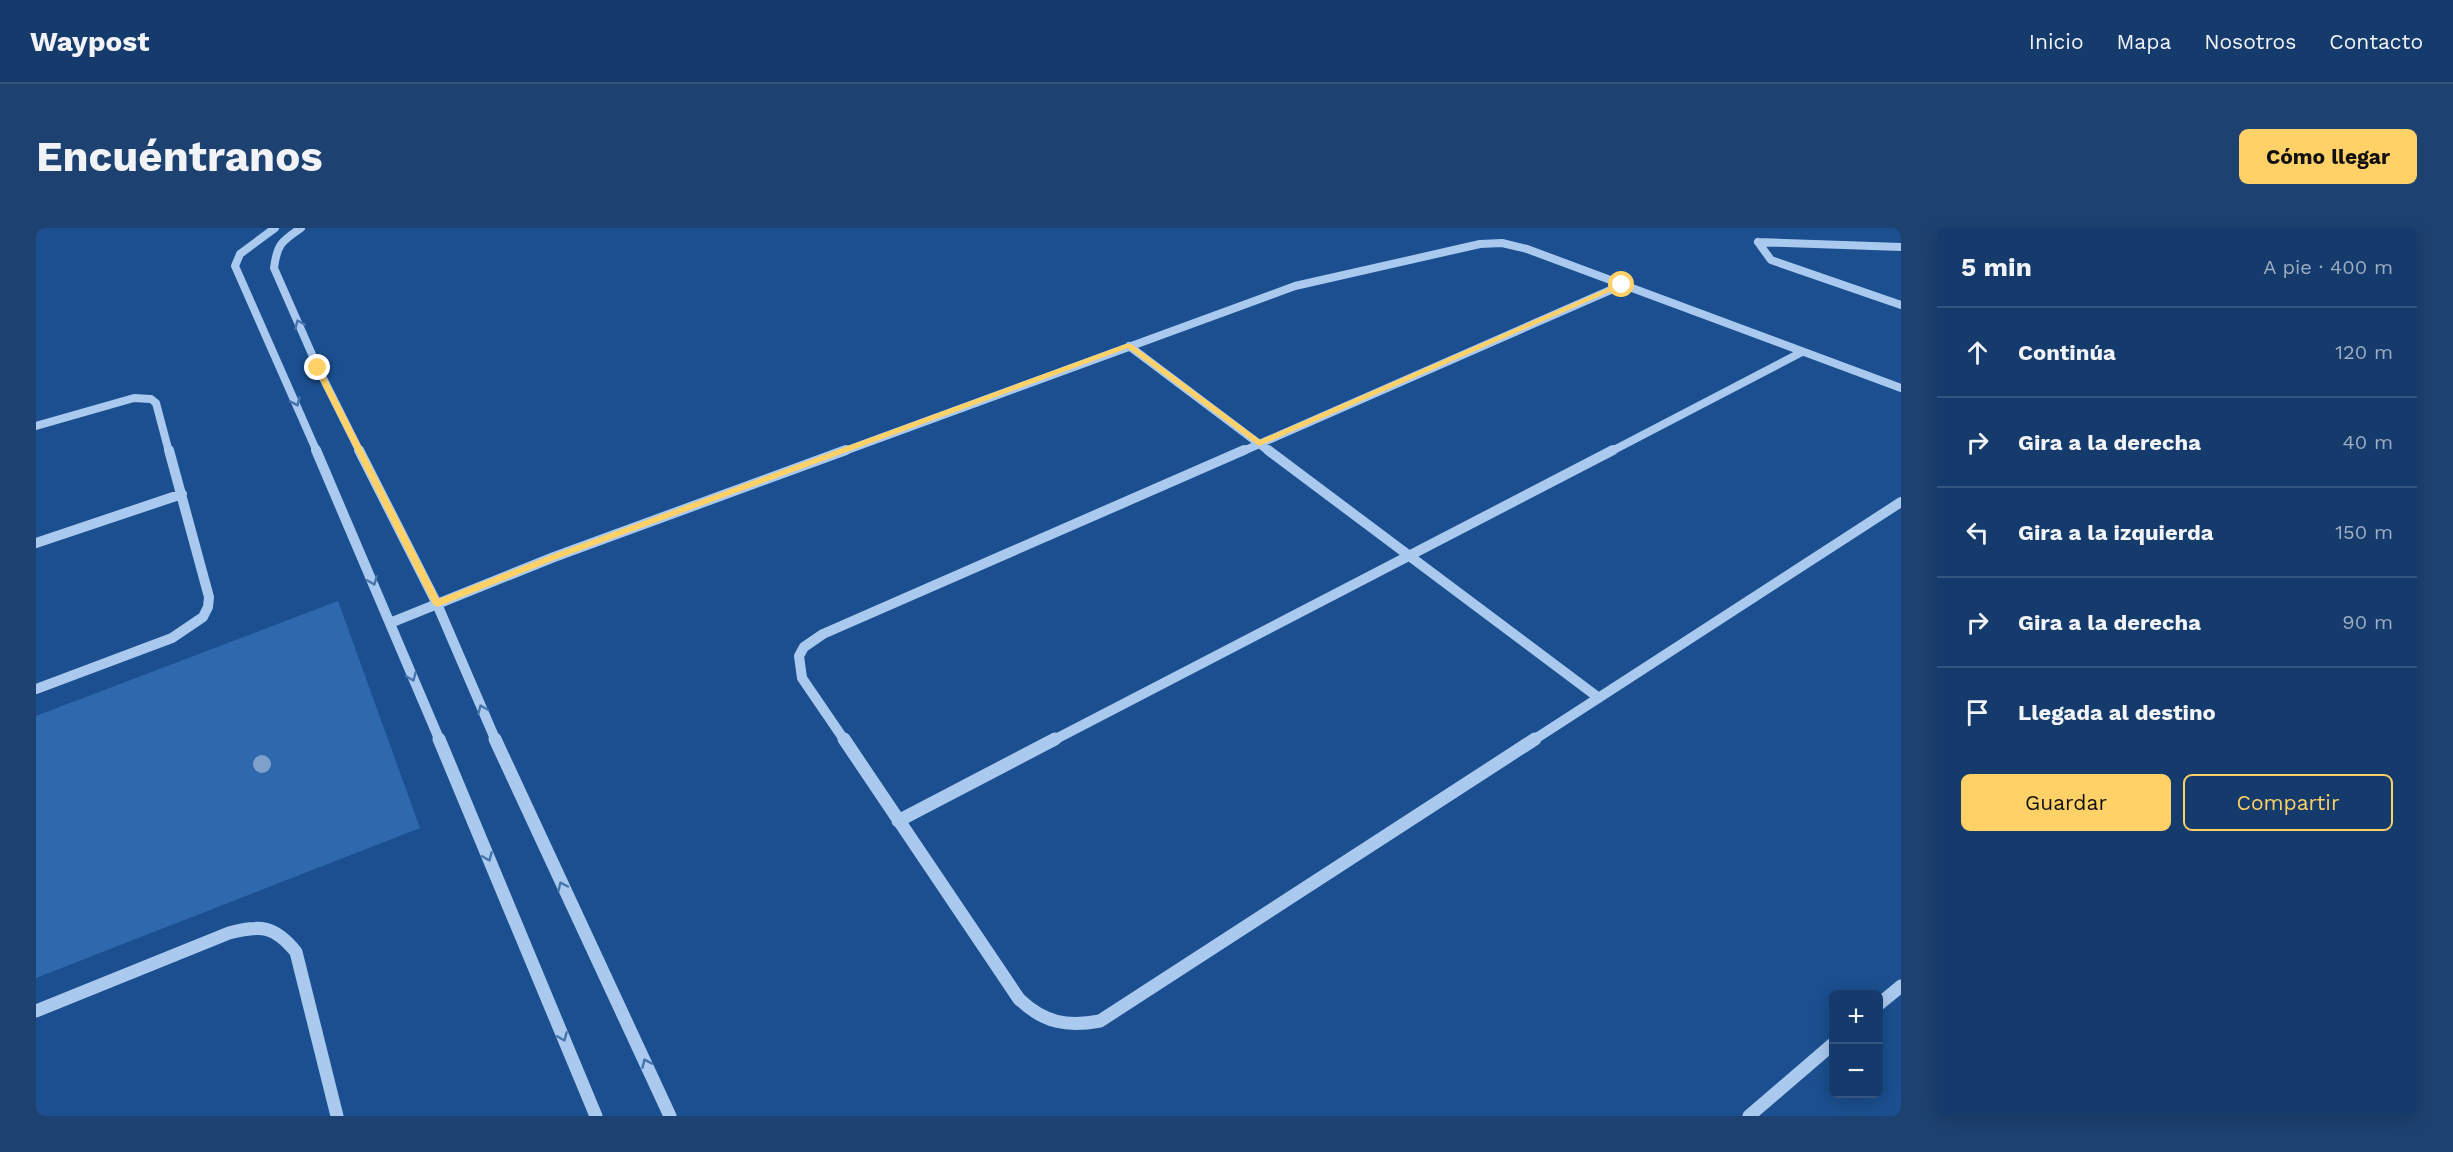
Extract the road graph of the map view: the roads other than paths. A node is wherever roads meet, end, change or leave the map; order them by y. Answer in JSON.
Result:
{"nodes":[{"id":1,"x":275,"y":228,"type":"edge"},
{"id":2,"x":301,"y":228,"type":"edge"},
{"id":3,"x":1901,"y":248,"type":"edge"},
{"id":4,"x":1622,"y":285,"type":"junction"},
{"id":5,"x":1901,"y":305,"type":"edge"},
{"id":6,"x":1129,"y":346,"type":"junction"},
{"id":7,"x":1802,"y":352,"type":"junction"},
{"id":8,"x":1901,"y":388,"type":"edge"},
{"id":9,"x":36,"y":426,"type":"edge"},
{"id":10,"x":1259,"y":443,"type":"junction"},
{"id":11,"x":182,"y":494,"type":"junction"},
{"id":12,"x":1901,"y":502,"type":"edge"},
{"id":13,"x":36,"y":543,"type":"edge"},
{"id":14,"x":1409,"y":556,"type":"junction"},
{"id":15,"x":437,"y":604,"type":"junction"},
{"id":16,"x":390,"y":623,"type":"junction"},
{"id":17,"x":36,"y":689,"type":"edge"},
{"id":18,"x":1599,"y":698,"type":"junction"},
{"id":19,"x":898,"y":821,"type":"junction"},
{"id":20,"x":1901,"y":986,"type":"edge"},
{"id":21,"x":1883,"y":1001,"type":"edge"},
{"id":22,"x":36,"y":1011,"type":"edge"},
{"id":23,"x":1832,"y":1044,"type":"edge"},
{"id":24,"x":337,"y":1116,"type":"edge"},
{"id":25,"x":596,"y":1116,"type":"edge"},
{"id":26,"x":670,"y":1116,"type":"edge"},
{"id":27,"x":1749,"y":1116,"type":"edge"}],
"edges":[{"from":1,"to":16,"type":"street","one_way":true},
{"from":15,"to":2,"type":"street","one_way":true},
{"from":3,"to":5,"type":"street"},
{"from":4,"to":6,"type":"street"},
{"from":4,"to":7,"type":"street"},
{"from":4,"to":10,"type":"street"},
{"from":6,"to":10,"type":"street"},
{"from":6,"to":15,"type":"street"},
{"from":7,"to":8,"type":"street"},
{"from":7,"to":14,"type":"street"},
{"from":9,"to":11,"type":"street"},
{"from":10,"to":14,"type":"street"},
{"from":10,"to":19,"type":"street"},
{"from":11,"to":13,"type":"street"},
{"from":11,"to":17,"type":"street"},
{"from":12,"to":18,"type":"street"},
{"from":14,"to":18,"type":"street"},
{"from":14,"to":19,"type":"street"},
{"from":15,"to":16,"type":"street"},
{"from":26,"to":15,"type":"street","one_way":true},
{"from":16,"to":25,"type":"street","one_way":true},
{"from":18,"to":19,"type":"street"},
{"from":20,"to":21,"type":"street"},
{"from":22,"to":24,"type":"street"},
{"from":23,"to":27,"type":"street"}]}
